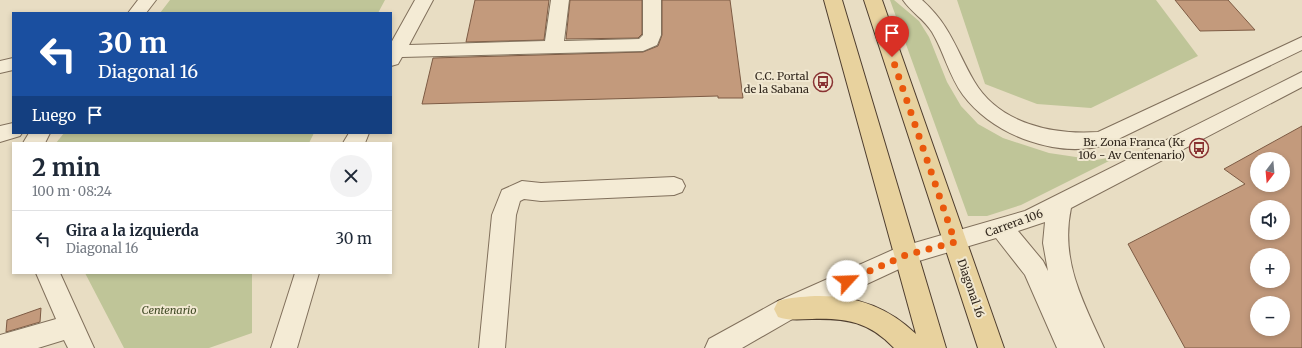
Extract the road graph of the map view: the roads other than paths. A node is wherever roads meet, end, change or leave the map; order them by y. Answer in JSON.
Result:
{"nodes":[{"id":1,"x":148,"y":0,"type":"edge"},
{"id":2,"x":424,"y":0,"type":"edge"},
{"id":3,"x":560,"y":0,"type":"edge"},
{"id":4,"x":652,"y":0,"type":"edge"},
{"id":5,"x":833,"y":0,"type":"edge"},
{"id":6,"x":873,"y":0,"type":"edge"},
{"id":7,"x":912,"y":0,"type":"edge"},
{"id":8,"x":138,"y":12,"type":"edge"},
{"id":9,"x":1302,"y":43,"type":"edge"},
{"id":10,"x":554,"y":47,"type":"junction"},
{"id":11,"x":393,"y":56,"type":"edge"},
{"id":12,"x":12,"y":64,"type":"edge"},
{"id":13,"x":0,"y":67,"type":"edge"},
{"id":14,"x":1302,"y":79,"type":"edge"},
{"id":15,"x":12,"y":130,"type":"edge"},
{"id":16,"x":0,"y":134,"type":"edge"},
{"id":17,"x":674,"y":186,"type":"dead end"},
{"id":18,"x":1060,"y":205,"type":"junction"},
{"id":19,"x":1002,"y":228,"type":"junction"},
{"id":20,"x":955,"y":242,"type":"junction"},
{"id":21,"x":906,"y":255,"type":"junction"},
{"id":22,"x":48,"y":274,"type":"edge"},
{"id":23,"x":307,"y":274,"type":"edge"},
{"id":24,"x":787,"y":309,"type":"junction"},
{"id":25,"x":76,"y":338,"type":"edge"},
{"id":26,"x":0,"y":347,"type":"edge"},
{"id":27,"x":284,"y":348,"type":"edge"},
{"id":28,"x":492,"y":348,"type":"edge"},
{"id":29,"x":718,"y":348,"type":"edge"},
{"id":30,"x":912,"y":348,"type":"edge"},
{"id":31,"x":933,"y":348,"type":"edge"},
{"id":32,"x":991,"y":348,"type":"edge"},
{"id":33,"x":1070,"y":348,"type":"edge"},
{"id":34,"x":1091,"y":348,"type":"edge"}],
"edges":[{"from":1,"to":8,"type":"street"},
{"from":2,"to":11,"type":"street"},
{"from":3,"to":10,"type":"street"},
{"from":4,"to":10,"type":"street"},
{"from":5,"to":21,"type":"main road"},
{"from":6,"to":20,"type":"main road","name":"Diagonal 16"},
{"from":7,"to":9,"type":"street"},
{"from":10,"to":11,"type":"street"},
{"from":12,"to":13,"type":"street"},
{"from":14,"to":18,"type":"street","name":"Carrera 106"},
{"from":15,"to":16,"type":"street"},
{"from":17,"to":28,"type":"street"},
{"from":18,"to":19,"type":"street","name":"Carrera 106"},
{"from":18,"to":34,"type":"street"},
{"from":19,"to":20,"type":"street","name":"Carrera 106"},
{"from":19,"to":33,"type":"street"},
{"from":20,"to":21,"type":"street","name":"Carrera 106"},
{"from":20,"to":32,"type":"main road","name":"Diagonal 16"},
{"from":21,"to":24,"type":"street","name":"Carrera 106"},
{"from":21,"to":31,"type":"main road"},
{"from":22,"to":25,"type":"street"},
{"from":23,"to":27,"type":"street"},
{"from":24,"to":29,"type":"street","name":"Carrera 106"},
{"from":24,"to":30,"type":"main road"},
{"from":25,"to":26,"type":"street"}]}
